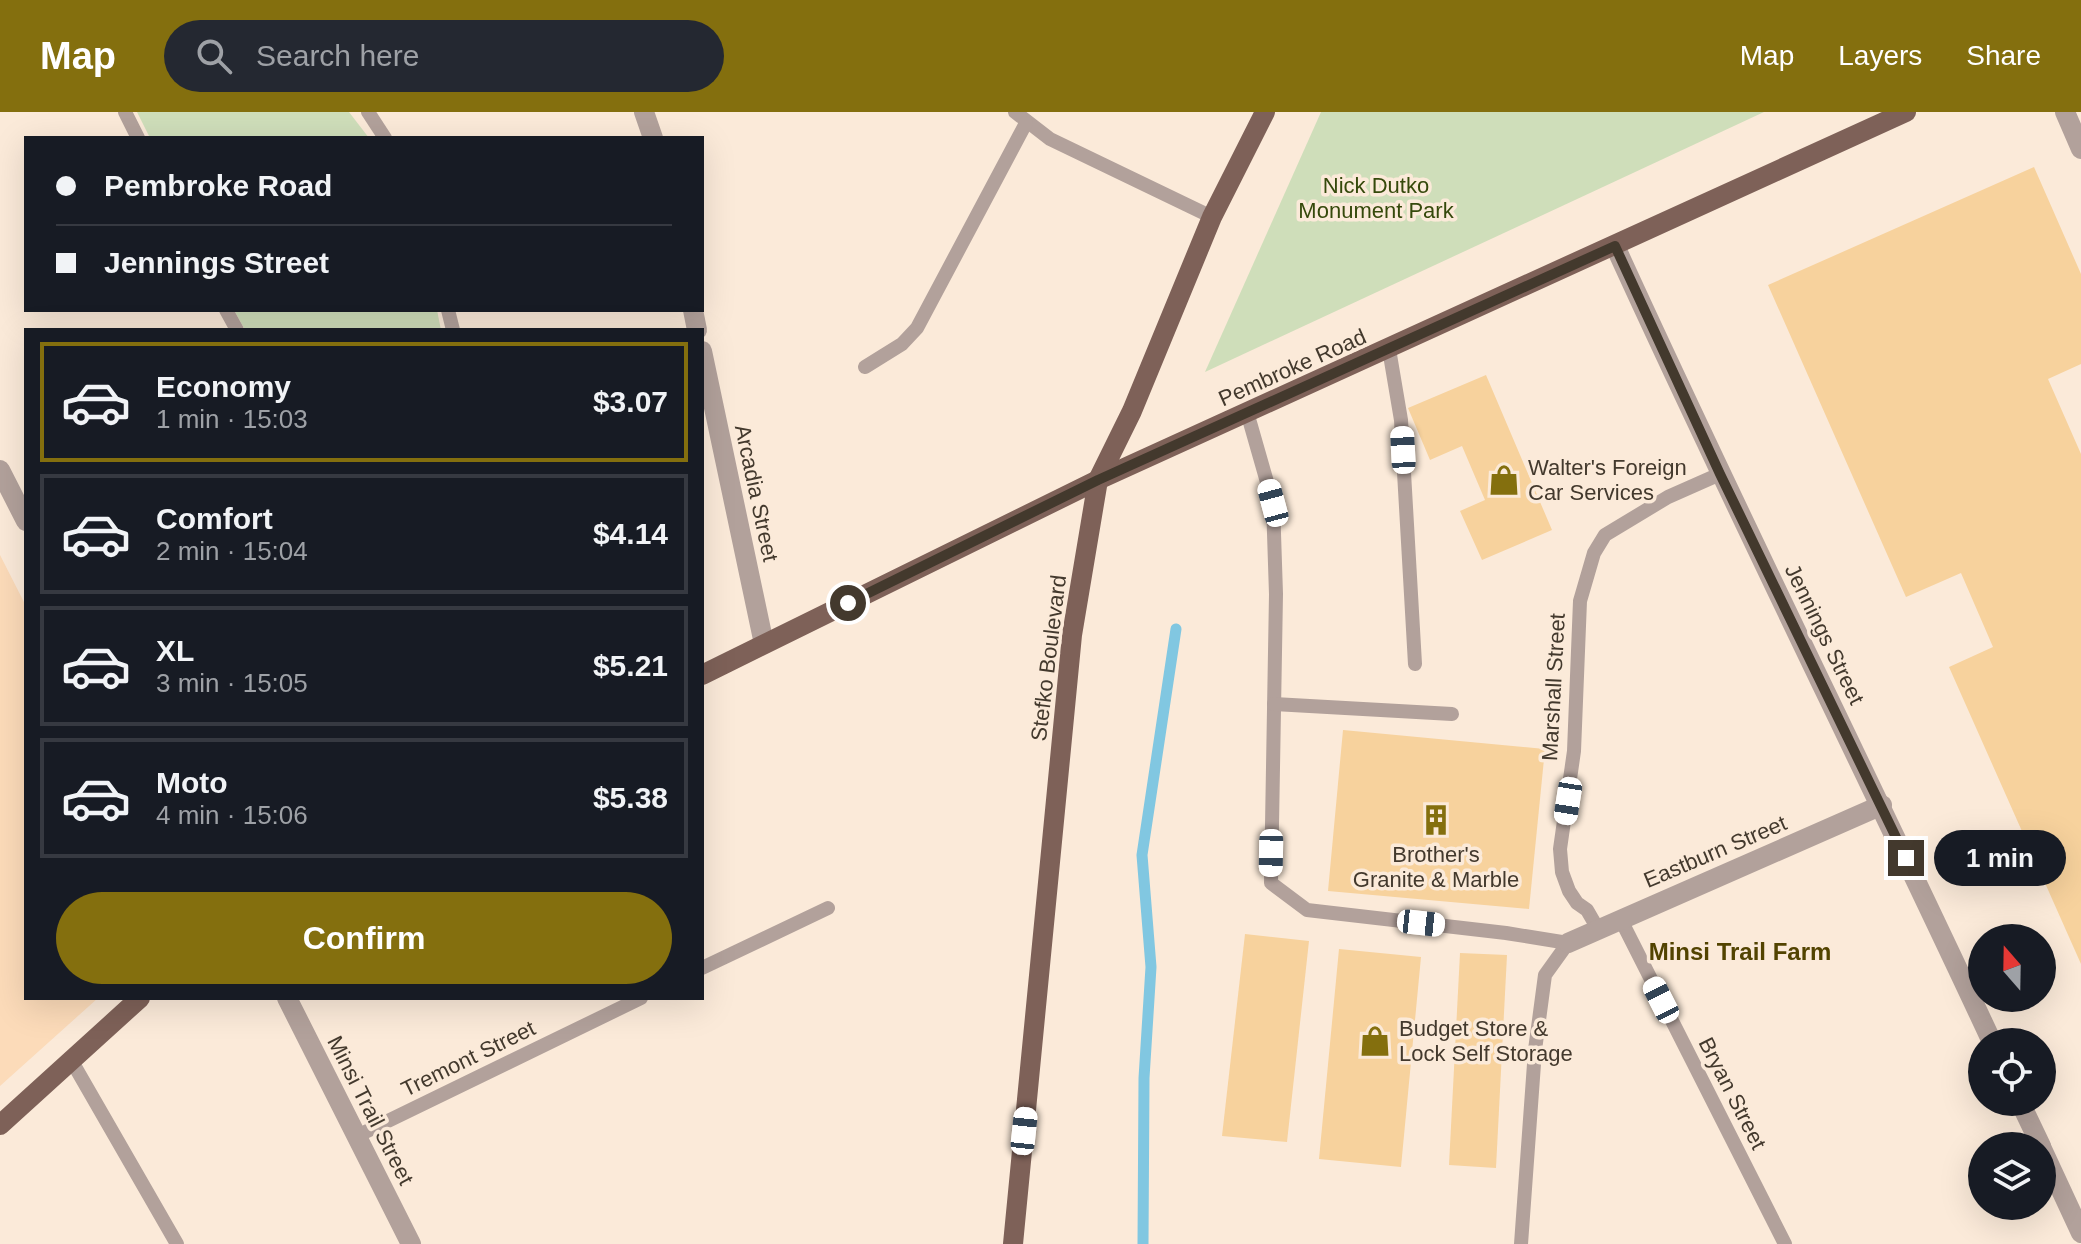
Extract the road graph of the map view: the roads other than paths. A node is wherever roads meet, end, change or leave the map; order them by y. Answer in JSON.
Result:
{"nodes":[{"id":1,"x":125,"y":112,"type":"edge"},
{"id":2,"x":368,"y":112,"type":"edge"},
{"id":3,"x":644,"y":112,"type":"edge"},
{"id":4,"x":1015,"y":112,"type":"edge"},
{"id":5,"x":1265,"y":112,"type":"edge"},
{"id":6,"x":1906,"y":112,"type":"edge"},
{"id":7,"x":2065,"y":112,"type":"edge"},
{"id":8,"x":1026,"y":123,"type":"junction"},
{"id":9,"x":137,"y":136,"type":"edge"},
{"id":10,"x":384,"y":136,"type":"edge"},
{"id":11,"x":652,"y":136,"type":"edge"},
{"id":12,"x":2081,"y":149,"type":"edge"},
{"id":13,"x":1212,"y":217,"type":"junction"},
{"id":14,"x":1615,"y":246,"type":"junction"},
{"id":15,"x":1389,"y":349,"type":"junction"},
{"id":16,"x":704,"y":360,"type":"edge"},
{"id":17,"x":865,"y":367,"type":"dead end"},
{"id":18,"x":1247,"y":412,"type":"junction"},
{"id":19,"x":0,"y":470,"type":"edge"},
{"id":20,"x":1720,"y":474,"type":"junction"},
{"id":21,"x":1098,"y":480,"type":"junction"},
{"id":22,"x":24,"y":517,"type":"edge"},
{"id":23,"x":764,"y":644,"type":"junction"},
{"id":24,"x":1415,"y":664,"type":"dead end"},
{"id":25,"x":704,"y":674,"type":"edge"},
{"id":26,"x":1274,"y":704,"type":"junction"},
{"id":27,"x":1452,"y":714,"type":"dead end"},
{"id":28,"x":1882,"y":805,"type":"junction"},
{"id":29,"x":828,"y":908,"type":"dead end"},
{"id":30,"x":1620,"y":918,"type":"junction"},
{"id":31,"x":1598,"y":929,"type":"junction"},
{"id":32,"x":1568,"y":943,"type":"junction"},
{"id":33,"x":704,"y":967,"type":"edge"},
{"id":34,"x":138,"y":1000,"type":"edge"},
{"id":35,"x":288,"y":1000,"type":"edge"},
{"id":36,"x":637,"y":1000,"type":"edge"},
{"id":37,"x":1986,"y":1028,"type":"edge"},
{"id":38,"x":70,"y":1058,"type":"junction"},
{"id":39,"x":0,"y":1125,"type":"edge"},
{"id":40,"x":357,"y":1136,"type":"junction"},
{"id":41,"x":2056,"y":1180,"type":"edge"},
{"id":42,"x":2081,"y":1233,"type":"edge"},
{"id":43,"x":177,"y":1244,"type":"edge"},
{"id":44,"x":411,"y":1244,"type":"edge"},
{"id":45,"x":1013,"y":1244,"type":"edge"},
{"id":46,"x":1521,"y":1244,"type":"edge"},
{"id":47,"x":1785,"y":1244,"type":"edge"}],
"edges":[{"from":1,"to":9,"type":"lane"},
{"from":2,"to":10,"type":"lane"},
{"from":3,"to":11,"type":"street"},
{"from":4,"to":8,"type":"lane"},
{"from":5,"to":13,"type":"main road","name":"Stefko Boulevard"},
{"from":6,"to":14,"type":"main road","name":"Pembroke Road"},
{"from":7,"to":12,"type":"street"},
{"from":8,"to":13,"type":"lane"},
{"from":8,"to":17,"type":"lane"},
{"from":13,"to":21,"type":"main road","name":"Stefko Boulevard"},
{"from":14,"to":15,"type":"main road","name":"Pembroke Road"},
{"from":14,"to":20,"type":"street","name":"Jennings Street"},
{"from":15,"to":18,"type":"main road","name":"Pembroke Road"},
{"from":15,"to":24,"type":"lane"},
{"from":16,"to":23,"type":"street","name":"Arcadia Street"},
{"from":18,"to":21,"type":"main road","name":"Pembroke Road"},
{"from":18,"to":26,"type":"lane"},
{"from":19,"to":22,"type":"street"},
{"from":20,"to":28,"type":"street","name":"Jennings Street"},
{"from":20,"to":31,"type":"lane","name":"Marshall Street"},
{"from":21,"to":23,"type":"main road","name":"Pembroke Road"},
{"from":21,"to":45,"type":"main road","name":"Stefko Boulevard"},
{"from":23,"to":25,"type":"main road","name":"Pembroke Road"},
{"from":26,"to":27,"type":"lane"},
{"from":26,"to":32,"type":"lane"},
{"from":28,"to":30,"type":"street","name":"Eastburn Street"},
{"from":28,"to":37,"type":"street","name":"Jennings Street"},
{"from":29,"to":33,"type":"lane"},
{"from":30,"to":31,"type":"street","name":"Eastburn Street"},
{"from":30,"to":47,"type":"lane","name":"Bryan Street"},
{"from":31,"to":32,"type":"street","name":"Eastburn Street"},
{"from":32,"to":46,"type":"lane"},
{"from":34,"to":38,"type":"main road"},
{"from":35,"to":40,"type":"street","name":"Minsi Trail Street"},
{"from":36,"to":40,"type":"lane","name":"Tremont Street"},
{"from":38,"to":39,"type":"main road"},
{"from":38,"to":43,"type":"lane"},
{"from":40,"to":44,"type":"street","name":"Minsi Trail Street"},
{"from":41,"to":42,"type":"street"}]}
